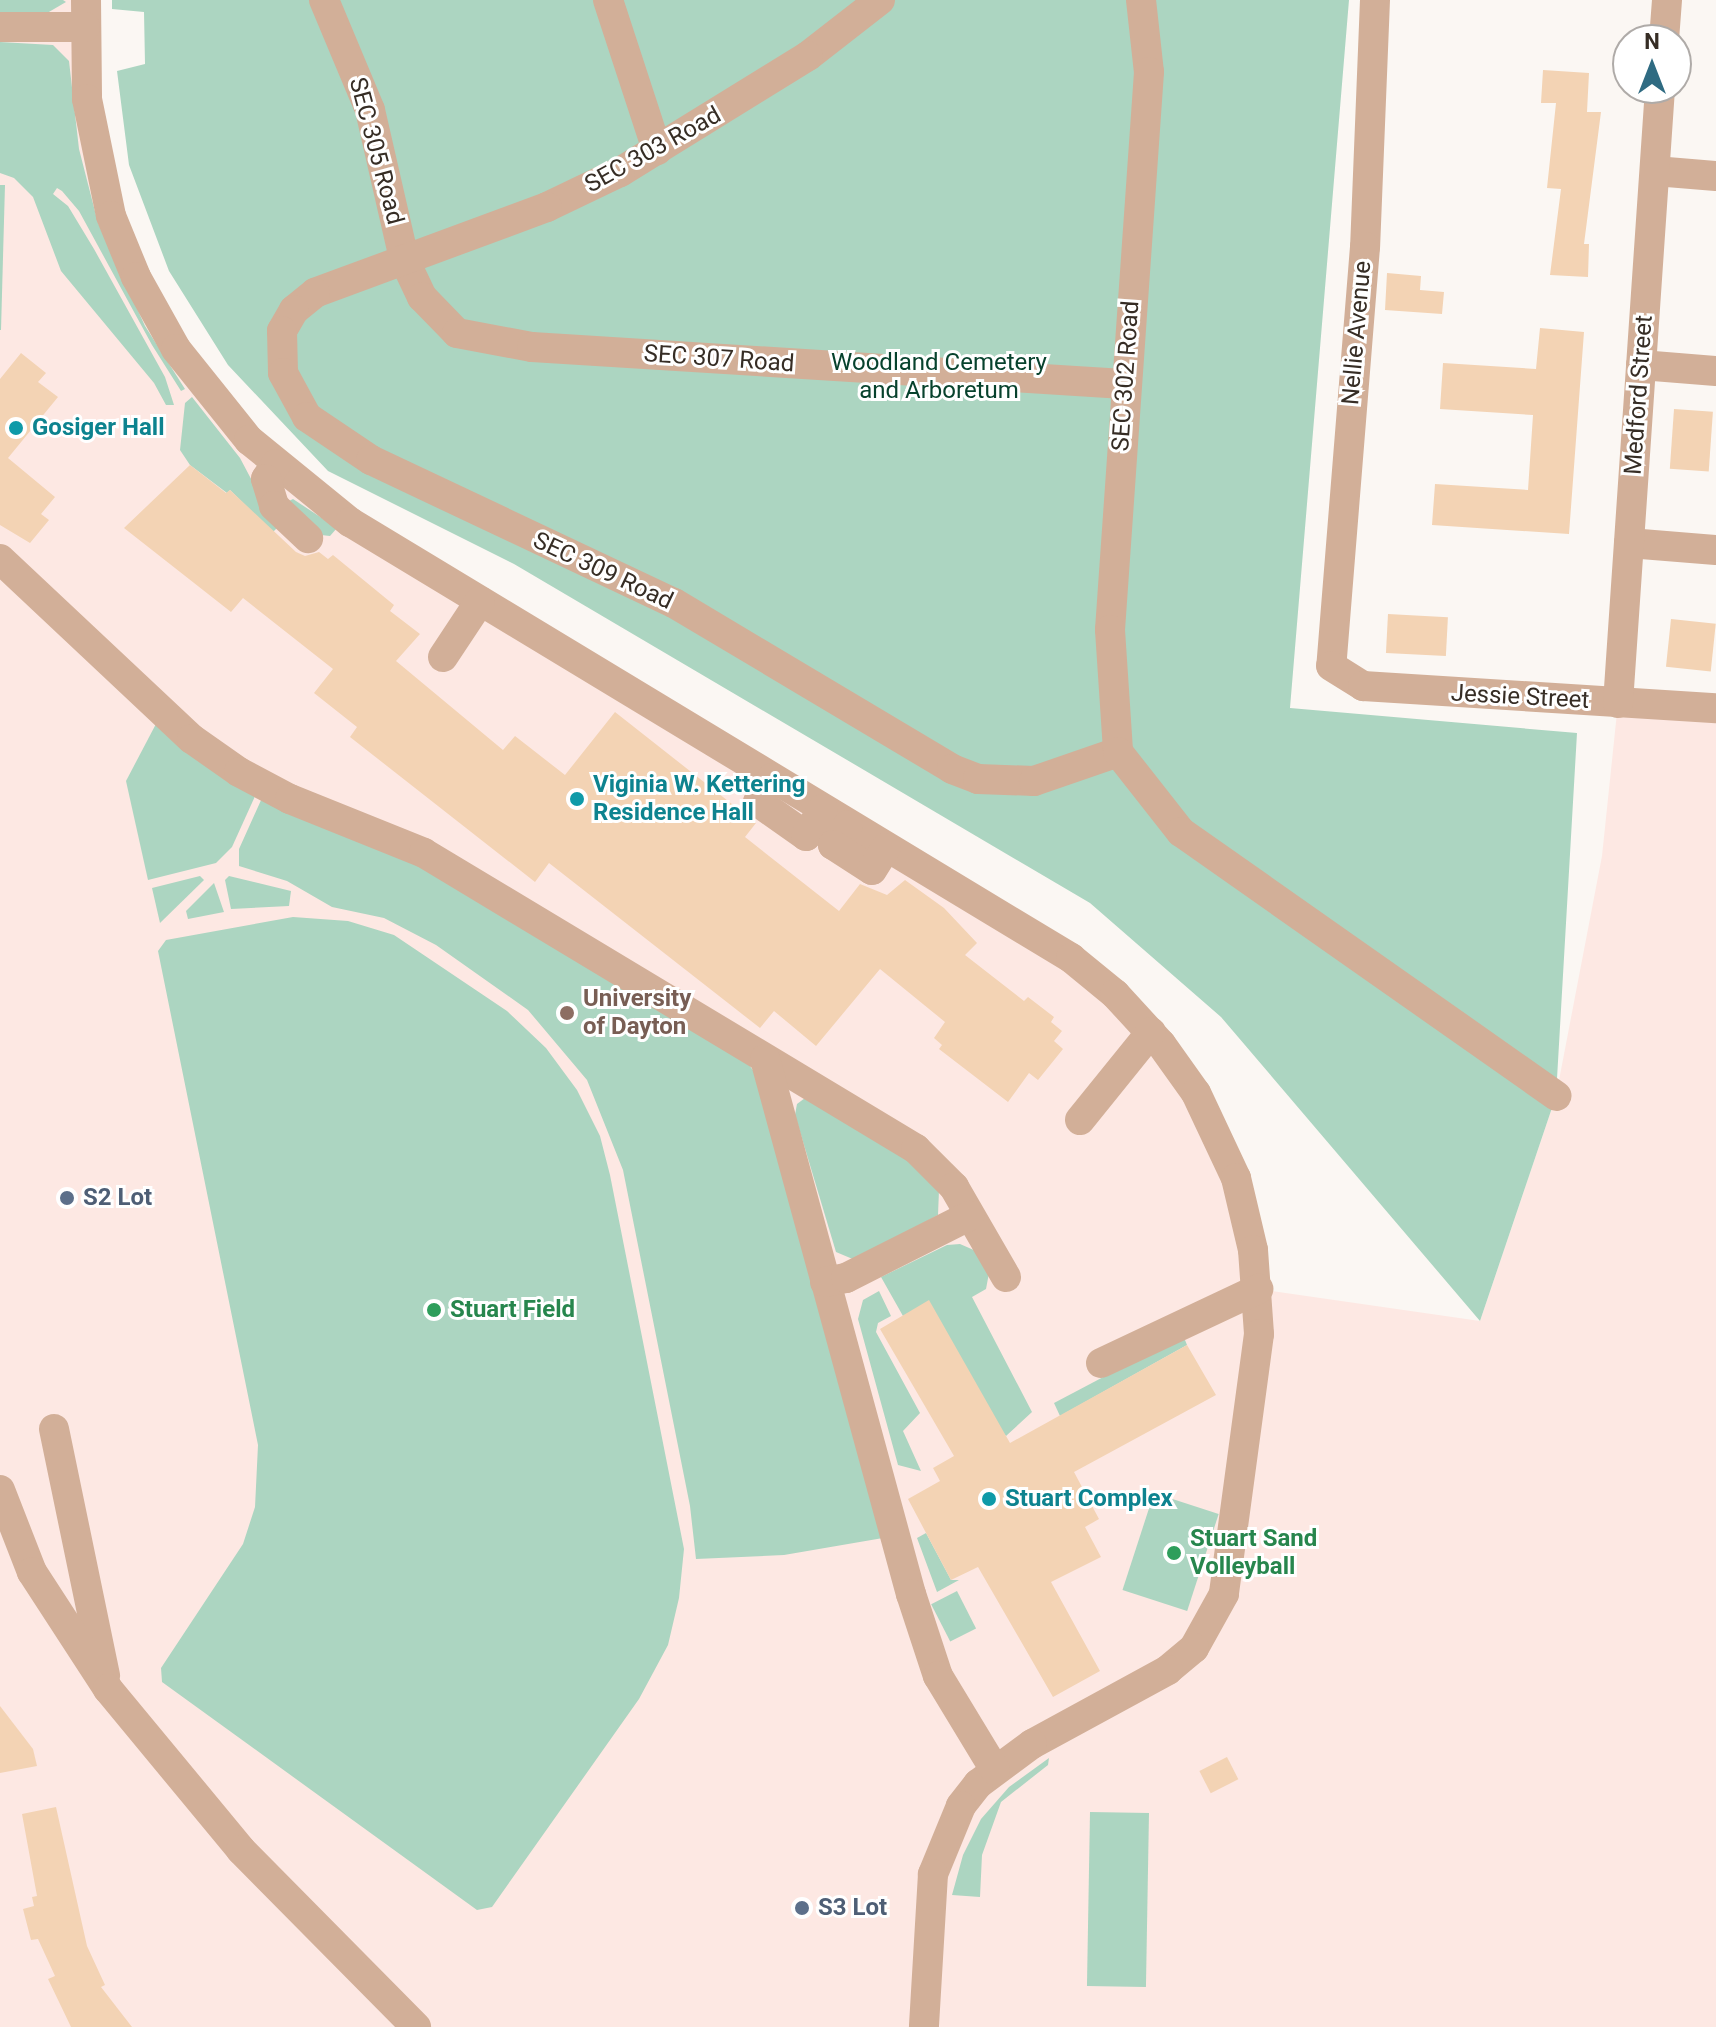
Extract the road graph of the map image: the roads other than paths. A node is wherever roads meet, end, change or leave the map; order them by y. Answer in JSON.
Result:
{"nodes":[{"id":1,"x":324,"y":0,"type":"edge"},
{"id":2,"x":608,"y":0,"type":"edge"},
{"id":3,"x":880,"y":0,"type":"edge"},
{"id":4,"x":1141,"y":0,"type":"edge"},
{"id":5,"x":1375,"y":0,"type":"edge"},
{"id":6,"x":1667,"y":0,"type":"edge"},
{"id":7,"x":86,"y":13,"type":"edge"},
{"id":8,"x":1665,"y":24,"type":"edge"},
{"id":9,"x":0,"y":27,"type":"edge"},
{"id":10,"x":1659,"y":104,"type":"edge"},
{"id":11,"x":657,"y":150,"type":"junction"},
{"id":12,"x":1655,"y":171,"type":"junction"},
{"id":13,"x":1716,"y":176,"type":"edge"},
{"id":14,"x":404,"y":259,"type":"junction"},
{"id":15,"x":1641,"y":365,"type":"junction"},
{"id":16,"x":1716,"y":371,"type":"edge"},
{"id":17,"x":1124,"y":384,"type":"junction"},
{"id":18,"x":276,"y":464,"type":"junction"},
{"id":19,"x":308,"y":538,"type":"dead end"},
{"id":20,"x":1629,"y":543,"type":"junction"},
{"id":21,"x":1716,"y":550,"type":"edge"},
{"id":22,"x":0,"y":559,"type":"edge"},
{"id":23,"x":480,"y":601,"type":"junction"},
{"id":24,"x":443,"y":657,"type":"dead end"},
{"id":25,"x":1331,"y":666,"type":"joint"},
{"id":26,"x":1618,"y":703,"type":"junction"},
{"id":27,"x":1716,"y":708,"type":"edge"},
{"id":28,"x":1118,"y":752,"type":"junction"},
{"id":29,"x":1151,"y":1032,"type":"junction"},
{"id":30,"x":765,"y":1059,"type":"junction"},
{"id":31,"x":1556,"y":1096,"type":"dead end"},
{"id":32,"x":1080,"y":1120,"type":"dead end"},
{"id":33,"x":969,"y":1216,"type":"junction"},
{"id":34,"x":1006,"y":1277,"type":"dead end"},
{"id":35,"x":825,"y":1282,"type":"junction"},
{"id":36,"x":1258,"y":1289,"type":"junction"},
{"id":37,"x":1101,"y":1363,"type":"dead end"},
{"id":38,"x":54,"y":1429,"type":"dead end"},
{"id":39,"x":0,"y":1490,"type":"edge"},
{"id":40,"x":108,"y":1689,"type":"junction"},
{"id":41,"x":995,"y":1770,"type":"junction"},
{"id":42,"x":416,"y":2027,"type":"edge"},
{"id":43,"x":924,"y":2027,"type":"edge"}],
"edges":[{"from":1,"to":14,"type":"street","name":"SEC 305 Road"},
{"from":2,"to":11,"type":"street"},
{"from":3,"to":11,"type":"street","name":"SEC 303 Road"},
{"from":4,"to":17,"type":"street","name":"SEC 302 Road"},
{"from":5,"to":25,"type":"street","name":"Nellie Avenue"},
{"from":6,"to":8,"type":"street"},
{"from":7,"to":9,"type":"street"},
{"from":7,"to":18,"type":"street"},
{"from":10,"to":12,"type":"street","name":"Medford Street"},
{"from":11,"to":14,"type":"street","name":"SEC 303 Road"},
{"from":12,"to":13,"type":"street"},
{"from":12,"to":15,"type":"street","name":"Medford Street"},
{"from":14,"to":17,"type":"street","name":"SEC 307 Road"},
{"from":14,"to":28,"type":"street","name":"SEC 309 Road"},
{"from":15,"to":16,"type":"street"},
{"from":15,"to":20,"type":"street","name":"Medford Street"},
{"from":17,"to":28,"type":"street","name":"SEC 302 Road"},
{"from":18,"to":19,"type":"street"},
{"from":18,"to":23,"type":"street"},
{"from":20,"to":21,"type":"street"},
{"from":20,"to":26,"type":"street","name":"Medford Street"},
{"from":22,"to":30,"type":"street"},
{"from":23,"to":24,"type":"street"},
{"from":23,"to":29,"type":"street"},
{"from":25,"to":26,"type":"street","name":"Jessie Street"},
{"from":26,"to":27,"type":"street","name":"Jessie Street"},
{"from":28,"to":31,"type":"street"},
{"from":29,"to":32,"type":"street"},
{"from":29,"to":36,"type":"street"},
{"from":30,"to":33,"type":"street"},
{"from":30,"to":35,"type":"street"},
{"from":33,"to":34,"type":"street"},
{"from":33,"to":35,"type":"street"},
{"from":35,"to":41,"type":"street"},
{"from":36,"to":37,"type":"street"},
{"from":36,"to":41,"type":"street"},
{"from":38,"to":40,"type":"street"},
{"from":39,"to":40,"type":"street"},
{"from":40,"to":42,"type":"street"},
{"from":41,"to":43,"type":"street"}]}
